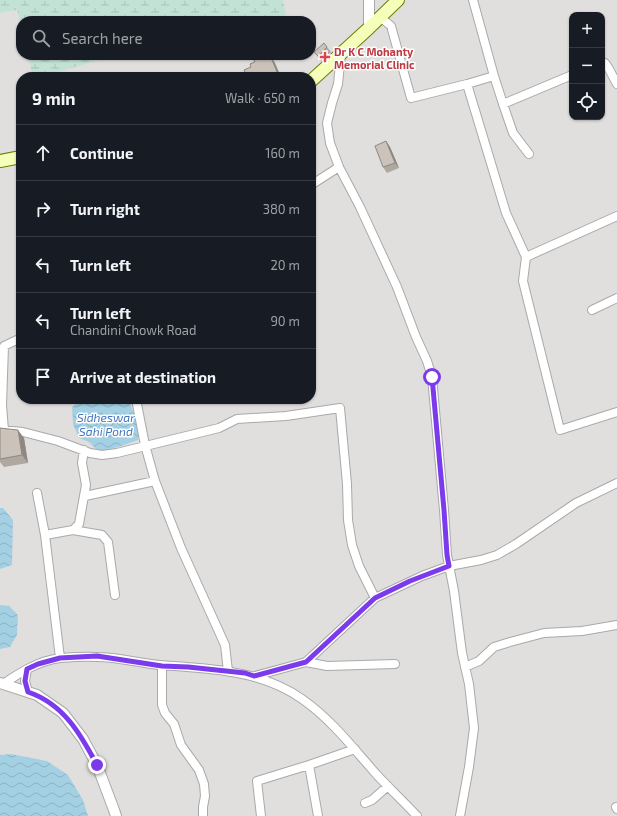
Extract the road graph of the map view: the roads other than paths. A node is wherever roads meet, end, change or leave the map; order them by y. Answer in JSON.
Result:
{"nodes":[{"id":1,"x":369,"y":0,"type":"edge"},
{"id":2,"x":398,"y":0,"type":"edge"},
{"id":3,"x":473,"y":0,"type":"edge"},
{"id":4,"x":380,"y":17,"type":"junction"},
{"id":5,"x":370,"y":28,"type":"junction"},
{"id":6,"x":341,"y":54,"type":"junction"},
{"id":7,"x":605,"y":63,"type":"edge"},
{"id":8,"x":316,"y":76,"type":"edge"},
{"id":9,"x":494,"y":76,"type":"junction"},
{"id":10,"x":569,"y":76,"type":"edge"},
{"id":11,"x":467,"y":84,"type":"junction"},
{"id":12,"x":617,"y":84,"type":"edge"},
{"id":13,"x":503,"y":104,"type":"junction"},
{"id":14,"x":529,"y":154,"type":"dead end"},
{"id":15,"x":16,"y":158,"type":"edge"},
{"id":16,"x":0,"y":161,"type":"edge"},
{"id":17,"x":339,"y":167,"type":"junction"},
{"id":18,"x":316,"y":182,"type":"edge"},
{"id":19,"x":617,"y":216,"type":"edge"},
{"id":20,"x":526,"y":257,"type":"junction"},
{"id":21,"x":617,"y":298,"type":"edge"},
{"id":22,"x":592,"y":310,"type":"dead end"},
{"id":23,"x":16,"y":340,"type":"edge"},
{"id":24,"x":137,"y":404,"type":"edge"},
{"id":25,"x":617,"y":412,"type":"edge"},
{"id":26,"x":2,"y":430,"type":"edge"},
{"id":27,"x":145,"y":445,"type":"junction"},
{"id":28,"x":84,"y":450,"type":"junction"},
{"id":29,"x":156,"y":481,"type":"junction"},
{"id":30,"x":617,"y":483,"type":"edge"},
{"id":31,"x":37,"y":493,"type":"dead end"},
{"id":32,"x":85,"y":496,"type":"junction"},
{"id":33,"x":73,"y":530,"type":"junction"},
{"id":34,"x":44,"y":535,"type":"junction"},
{"id":35,"x":449,"y":566,"type":"junction"},
{"id":36,"x":115,"y":596,"type":"dead end"},
{"id":37,"x":375,"y":598,"type":"junction"},
{"id":38,"x":617,"y":625,"type":"edge"},
{"id":39,"x":60,"y":658,"type":"junction"},
{"id":40,"x":306,"y":662,"type":"junction"},
{"id":41,"x":395,"y":664,"type":"dead end"},
{"id":42,"x":162,"y":666,"type":"junction"},
{"id":43,"x":465,"y":667,"type":"junction"},
{"id":44,"x":27,"y":669,"type":"junction"},
{"id":45,"x":228,"y":671,"type":"junction"},
{"id":46,"x":254,"y":676,"type":"junction"},
{"id":47,"x":2,"y":684,"type":"edge"},
{"id":48,"x":28,"y":692,"type":"junction"},
{"id":49,"x":355,"y":749,"type":"junction"},
{"id":50,"x":309,"y":765,"type":"junction"},
{"id":51,"x":388,"y":786,"type":"junction"},
{"id":52,"x":365,"y":803,"type":"dead end"},
{"id":53,"x":116,"y":816,"type":"edge"},
{"id":54,"x":203,"y":816,"type":"edge"},
{"id":55,"x":261,"y":816,"type":"edge"},
{"id":56,"x":318,"y":816,"type":"edge"},
{"id":57,"x":417,"y":816,"type":"edge"},
{"id":58,"x":460,"y":816,"type":"edge"}],
"edges":[{"from":1,"to":5,"type":"street"},
{"from":2,"to":4,"type":"main road"},
{"from":3,"to":9,"type":"street"},
{"from":4,"to":5,"type":"main road"},
{"from":4,"to":11,"type":"street"},
{"from":5,"to":6,"type":"main road"},
{"from":6,"to":8,"type":"main road"},
{"from":6,"to":17,"type":"street"},
{"from":7,"to":12,"type":"street"},
{"from":9,"to":11,"type":"street"},
{"from":9,"to":13,"type":"street"},
{"from":10,"to":13,"type":"street"},
{"from":11,"to":20,"type":"street"},
{"from":13,"to":14,"type":"street"},
{"from":15,"to":16,"type":"main road"},
{"from":17,"to":18,"type":"street"},
{"from":17,"to":35,"type":"street"},
{"from":19,"to":20,"type":"street"},
{"from":20,"to":25,"type":"street"},
{"from":21,"to":22,"type":"street"},
{"from":23,"to":26,"type":"street"},
{"from":24,"to":27,"type":"street"},
{"from":26,"to":28,"type":"street"},
{"from":27,"to":28,"type":"street"},
{"from":27,"to":29,"type":"street"},
{"from":27,"to":37,"type":"street"},
{"from":28,"to":32,"type":"street"},
{"from":29,"to":32,"type":"street"},
{"from":29,"to":45,"type":"street"},
{"from":30,"to":35,"type":"street"},
{"from":31,"to":34,"type":"street"},
{"from":32,"to":33,"type":"street"},
{"from":33,"to":34,"type":"street"},
{"from":33,"to":36,"type":"street"},
{"from":34,"to":39,"type":"street"},
{"from":35,"to":37,"type":"street"},
{"from":35,"to":43,"type":"street"},
{"from":37,"to":40,"type":"street"},
{"from":38,"to":43,"type":"street"},
{"from":39,"to":42,"type":"street"},
{"from":39,"to":44,"type":"street"},
{"from":40,"to":41,"type":"street"},
{"from":40,"to":46,"type":"street"},
{"from":42,"to":45,"type":"street"},
{"from":42,"to":54,"type":"street"},
{"from":43,"to":58,"type":"street"},
{"from":44,"to":47,"type":"street"},
{"from":44,"to":48,"type":"street"},
{"from":45,"to":46,"type":"street"},
{"from":46,"to":49,"type":"street"},
{"from":47,"to":48,"type":"street"},
{"from":48,"to":53,"type":"street"},
{"from":49,"to":50,"type":"street"},
{"from":49,"to":51,"type":"street"},
{"from":50,"to":55,"type":"street"},
{"from":50,"to":56,"type":"street"},
{"from":51,"to":52,"type":"street"},
{"from":51,"to":57,"type":"street"}]}
